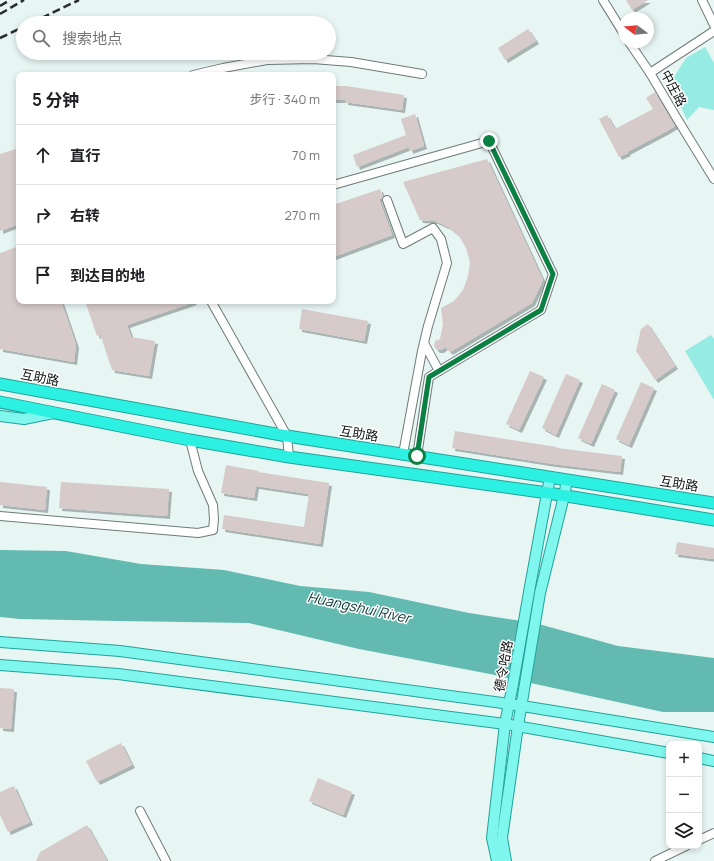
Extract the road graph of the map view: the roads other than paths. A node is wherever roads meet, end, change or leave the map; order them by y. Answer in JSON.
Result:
{"nodes":[{"id":1,"x":603,"y":0,"type":"edge"},
{"id":2,"x":702,"y":0,"type":"edge"},
{"id":3,"x":618,"y":24,"type":"edge"},
{"id":4,"x":714,"y":25,"type":"edge"},
{"id":5,"x":714,"y":31,"type":"edge"},
{"id":6,"x":633,"y":48,"type":"edge"},
{"id":7,"x":267,"y":60,"type":"edge"},
{"id":8,"x":267,"y":60,"type":"edge"},
{"id":9,"x":313,"y":60,"type":"edge"},
{"id":10,"x":313,"y":60,"type":"edge"},
{"id":11,"x":206,"y":72,"type":"edge"},
{"id":12,"x":650,"y":73,"type":"junction"},
{"id":13,"x":422,"y":74,"type":"dead end"},
{"id":14,"x":714,"y":179,"type":"edge"},
{"id":15,"x":336,"y":184,"type":"edge"},
{"id":16,"x":387,"y":200,"type":"dead end"},
{"id":17,"x":213,"y":304,"type":"edge"},
{"id":18,"x":423,"y":347,"type":"junction"},
{"id":19,"x":439,"y":371,"type":"junction"},
{"id":20,"x":0,"y":384,"type":"edge"},
{"id":21,"x":0,"y":402,"type":"edge"},
{"id":22,"x":53,"y":413,"type":"junction"},
{"id":23,"x":0,"y":416,"type":"edge"},
{"id":24,"x":286,"y":436,"type":"junction"},
{"id":25,"x":190,"y":440,"type":"junction"},
{"id":26,"x":403,"y":454,"type":"junction"},
{"id":27,"x":417,"y":456,"type":"junction"},
{"id":28,"x":289,"y":457,"type":"junction"},
{"id":29,"x":550,"y":477,"type":"junction"},
{"id":30,"x":567,"y":480,"type":"junction"},
{"id":31,"x":548,"y":493,"type":"junction"},
{"id":32,"x":564,"y":496,"type":"junction"},
{"id":33,"x":714,"y":503,"type":"edge"},
{"id":34,"x":0,"y":516,"type":"edge"},
{"id":35,"x":714,"y":520,"type":"edge"},
{"id":36,"x":0,"y":642,"type":"edge"},
{"id":37,"x":0,"y":665,"type":"edge"},
{"id":38,"x":510,"y":704,"type":"junction"},
{"id":39,"x":521,"y":706,"type":"junction"},
{"id":40,"x":505,"y":724,"type":"junction"},
{"id":41,"x":518,"y":726,"type":"junction"},
{"id":42,"x":714,"y":737,"type":"edge"},
{"id":43,"x":666,"y":752,"type":"edge"},
{"id":44,"x":702,"y":758,"type":"edge"},
{"id":45,"x":714,"y":760,"type":"edge"},
{"id":46,"x":140,"y":811,"type":"dead end"},
{"id":47,"x":714,"y":833,"type":"edge"},
{"id":48,"x":702,"y":839,"type":"edge"},
{"id":49,"x":680,"y":849,"type":"edge"},
{"id":50,"x":166,"y":861,"type":"edge"},
{"id":51,"x":497,"y":861,"type":"edge"},
{"id":52,"x":506,"y":861,"type":"edge"},
{"id":53,"x":655,"y":861,"type":"edge"}],
"edges":[{"from":1,"to":3,"type":"street"},
{"from":2,"to":4,"type":"street"},
{"from":5,"to":12,"type":"street","name":"中庄路"},
{"from":6,"to":12,"type":"street"},
{"from":7,"to":11,"type":"street"},
{"from":8,"to":9,"type":"street"},
{"from":10,"to":13,"type":"street"},
{"from":12,"to":14,"type":"street","name":"中庄路"},
{"from":15,"to":19,"type":"street"},
{"from":16,"to":18,"type":"street"},
{"from":17,"to":24,"type":"street"},
{"from":18,"to":19,"type":"street"},
{"from":18,"to":26,"type":"street"},
{"from":19,"to":27,"type":"street"},
{"from":20,"to":24,"type":"highway","name":"互助路"},
{"from":21,"to":22,"type":"highway"},
{"from":22,"to":23,"type":"main road"},
{"from":22,"to":25,"type":"highway"},
{"from":24,"to":26,"type":"highway","name":"互助路"},
{"from":24,"to":28,"type":"street"},
{"from":25,"to":28,"type":"highway"},
{"from":25,"to":34,"type":"street"},
{"from":26,"to":27,"type":"highway","name":"互助路"},
{"from":27,"to":29,"type":"highway","name":"互助路"},
{"from":28,"to":31,"type":"highway"},
{"from":29,"to":30,"type":"highway","name":"互助路"},
{"from":29,"to":31,"type":"main road","name":"德令哈路"},
{"from":30,"to":32,"type":"main road","name":"德令哈路"},
{"from":30,"to":33,"type":"highway","name":"互助路"},
{"from":31,"to":32,"type":"highway"},
{"from":31,"to":38,"type":"main road","name":"德令哈路"},
{"from":32,"to":35,"type":"highway"},
{"from":32,"to":39,"type":"main road","name":"德令哈路"},
{"from":36,"to":38,"type":"main road"},
{"from":37,"to":40,"type":"main road"},
{"from":38,"to":39,"type":"main road"},
{"from":38,"to":40,"type":"main road","name":"德令哈路"},
{"from":39,"to":41,"type":"main road","name":"德令哈路"},
{"from":39,"to":42,"type":"main road"},
{"from":40,"to":41,"type":"main road"},
{"from":40,"to":51,"type":"main road","name":"德令哈路"},
{"from":41,"to":43,"type":"main road"},
{"from":41,"to":52,"type":"main road","name":"德令哈路"},
{"from":44,"to":45,"type":"main road"},
{"from":46,"to":50,"type":"street"},
{"from":47,"to":48,"type":"street"},
{"from":49,"to":53,"type":"street"}]}
